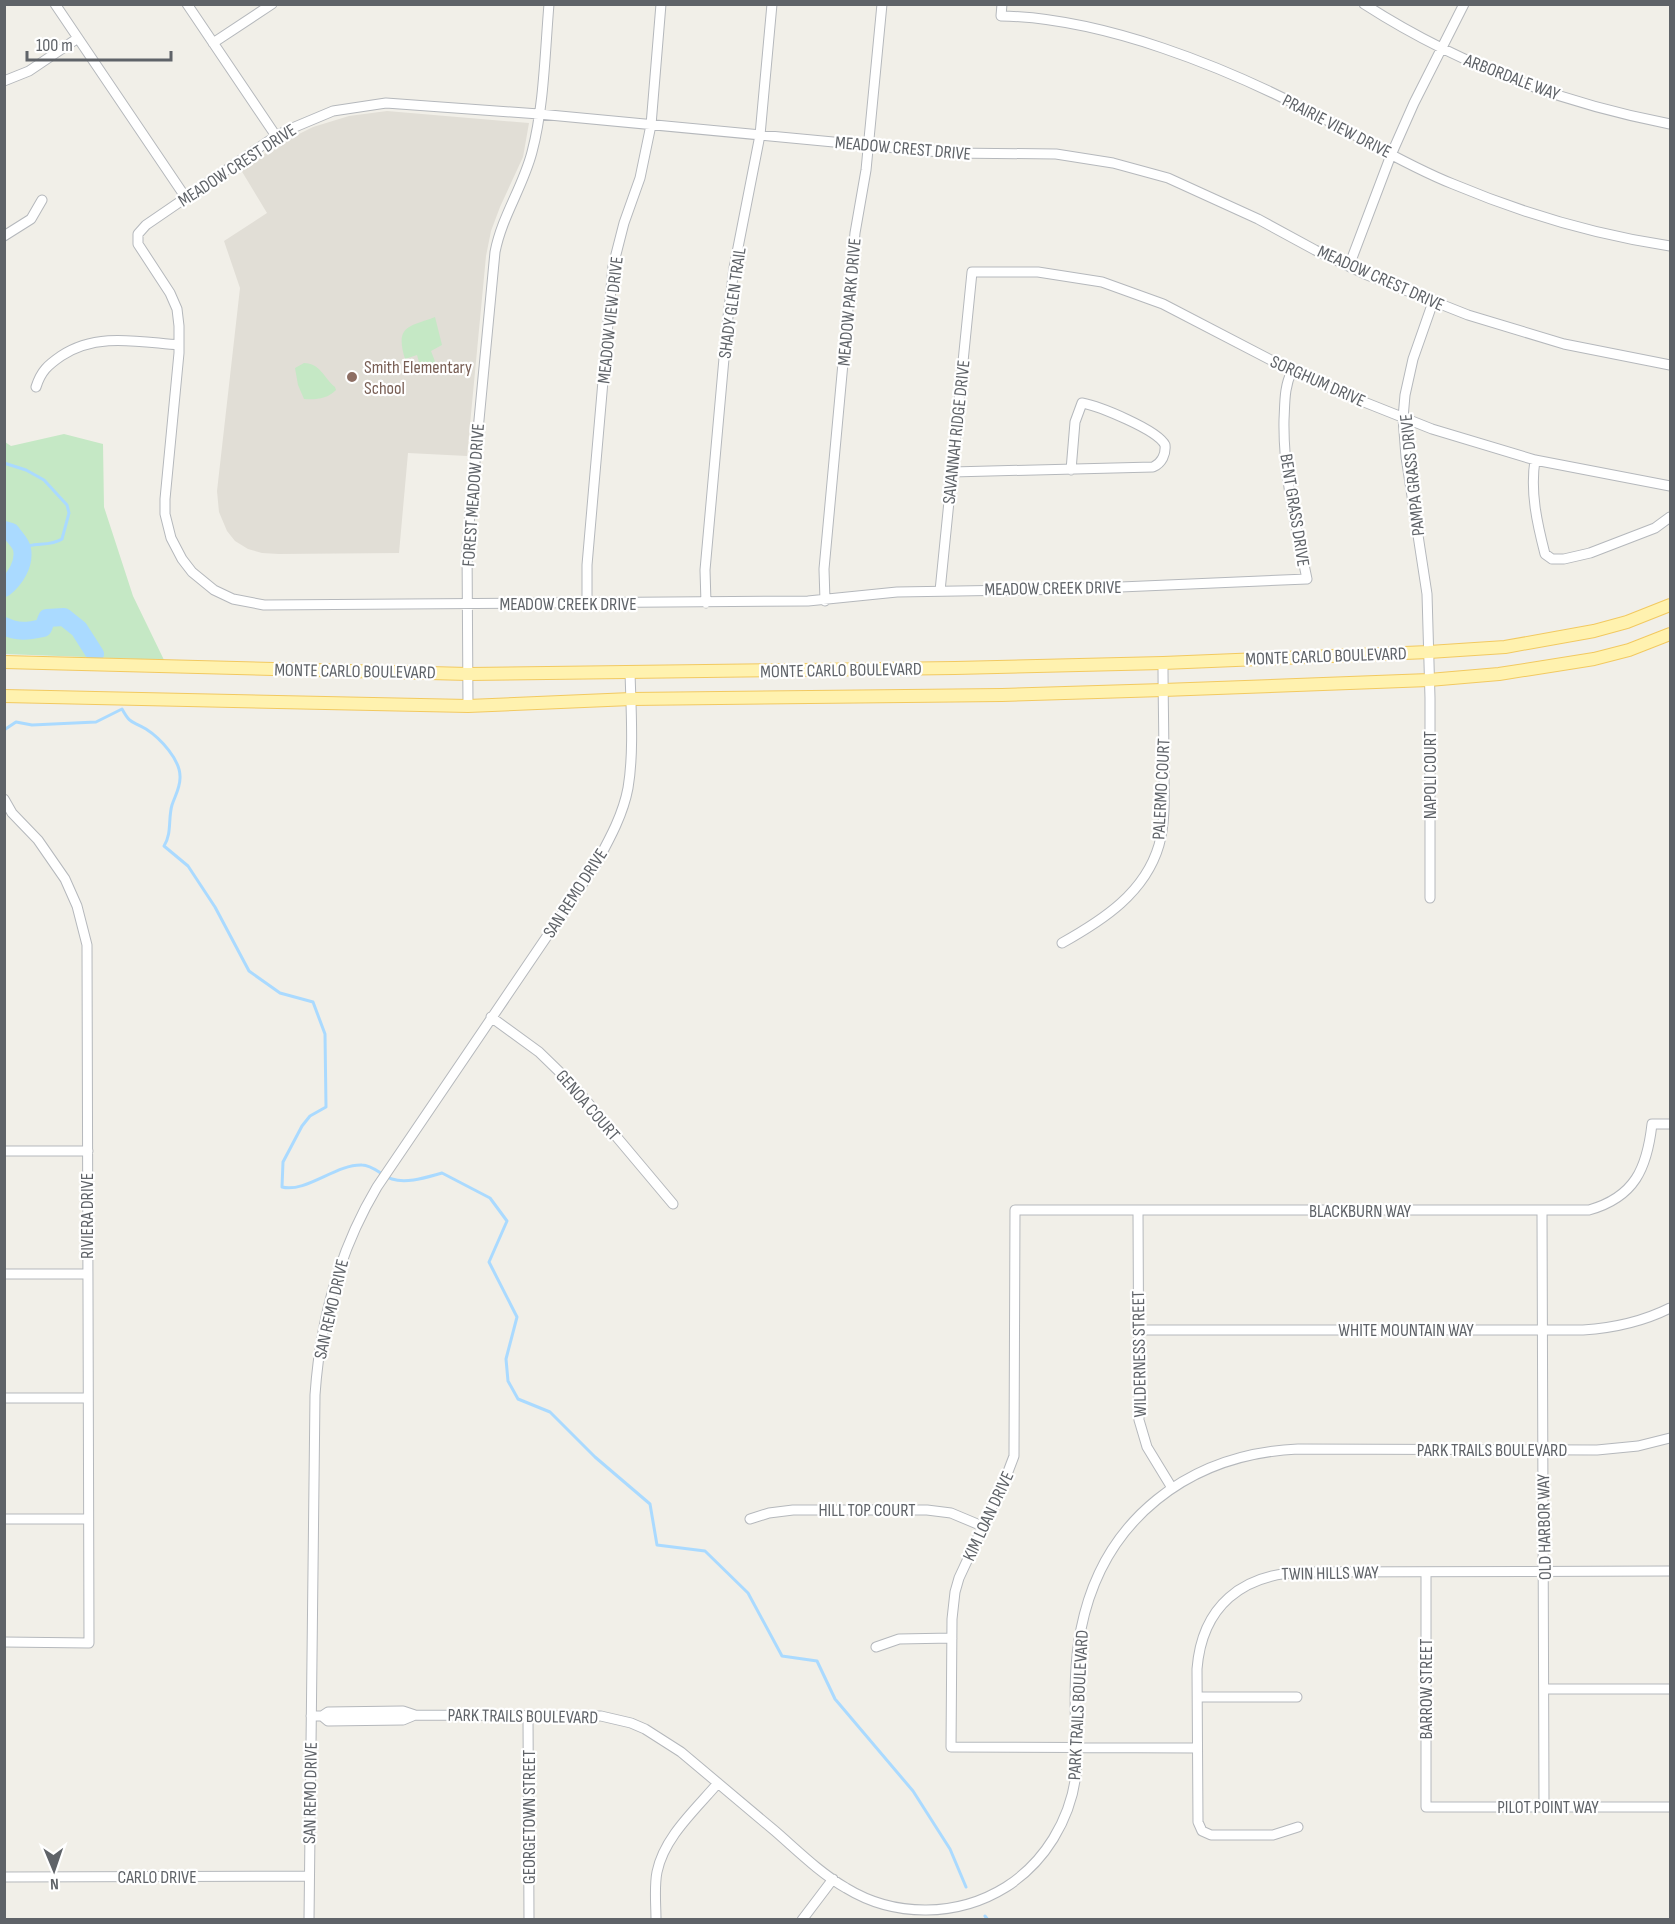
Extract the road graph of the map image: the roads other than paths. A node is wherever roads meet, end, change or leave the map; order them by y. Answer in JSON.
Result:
{"nodes":[{"id":1,"x":55,"y":4,"type":"edge"},
{"id":2,"x":187,"y":4,"type":"edge"},
{"id":3,"x":272,"y":4,"type":"edge"},
{"id":4,"x":549,"y":4,"type":"edge"},
{"id":5,"x":661,"y":4,"type":"edge"},
{"id":6,"x":771,"y":4,"type":"edge"},
{"id":7,"x":882,"y":4,"type":"edge"},
{"id":8,"x":1002,"y":4,"type":"edge"},
{"id":9,"x":1364,"y":4,"type":"edge"},
{"id":10,"x":1464,"y":4,"type":"edge"},
{"id":11,"x":78,"y":38,"type":"junction"},
{"id":12,"x":213,"y":43,"type":"junction"},
{"id":13,"x":1440,"y":48,"type":"junction"},
{"id":14,"x":4,"y":81,"type":"edge"},
{"id":15,"x":539,"y":114,"type":"junction"},
{"id":16,"x":1671,"y":124,"type":"edge"},
{"id":17,"x":651,"y":125,"type":"junction"},
{"id":18,"x":760,"y":135,"type":"junction"},
{"id":19,"x":276,"y":136,"type":"junction"},
{"id":20,"x":868,"y":146,"type":"junction"},
{"id":21,"x":1391,"y":155,"type":"junction"},
{"id":22,"x":186,"y":198,"type":"junction"},
{"id":23,"x":42,"y":200,"type":"dead end"},
{"id":24,"x":4,"y":236,"type":"edge"},
{"id":25,"x":137,"y":236,"type":"joint"},
{"id":26,"x":1671,"y":246,"type":"edge"},
{"id":27,"x":1349,"y":267,"type":"junction"},
{"id":28,"x":972,"y":273,"type":"joint"},
{"id":29,"x":1433,"y":302,"type":"junction"},
{"id":30,"x":179,"y":345,"type":"junction"},
{"id":31,"x":1671,"y":364,"type":"edge"},
{"id":32,"x":1292,"y":371,"type":"junction"},
{"id":33,"x":36,"y":387,"type":"dead end"},
{"id":34,"x":1403,"y":418,"type":"junction"},
{"id":35,"x":1535,"y":460,"type":"junction"},
{"id":36,"x":1071,"y":470,"type":"junction"},
{"id":37,"x":952,"y":472,"type":"junction"},
{"id":38,"x":1671,"y":486,"type":"edge"},
{"id":39,"x":1671,"y":517,"type":"edge"},
{"id":40,"x":1306,"y":579,"type":"joint"},
{"id":41,"x":940,"y":591,"type":"junction"},
{"id":42,"x":825,"y":601,"type":"junction"},
{"id":43,"x":706,"y":603,"type":"junction"},
{"id":44,"x":467,"y":604,"type":"junction"},
{"id":45,"x":587,"y":604,"type":"junction"},
{"id":46,"x":1671,"y":605,"type":"edge"},
{"id":47,"x":1671,"y":634,"type":"edge"},
{"id":48,"x":1429,"y":652,"type":"junction"},
{"id":49,"x":4,"y":662,"type":"edge"},
{"id":50,"x":1163,"y":663,"type":"junction"},
{"id":51,"x":630,"y":672,"type":"junction"},
{"id":52,"x":468,"y":674,"type":"junction"},
{"id":53,"x":1429,"y":680,"type":"junction"},
{"id":54,"x":1163,"y":690,"type":"junction"},
{"id":55,"x":4,"y":696,"type":"edge"},
{"id":56,"x":631,"y":699,"type":"junction"},
{"id":57,"x":468,"y":706,"type":"junction"},
{"id":58,"x":4,"y":799,"type":"edge"},
{"id":59,"x":8,"y":814,"type":"edge"},
{"id":60,"x":1430,"y":898,"type":"dead end"},
{"id":61,"x":1062,"y":943,"type":"dead end"},
{"id":62,"x":491,"y":1017,"type":"junction"},
{"id":63,"x":1671,"y":1124,"type":"edge"},
{"id":64,"x":4,"y":1151,"type":"edge"},
{"id":65,"x":88,"y":1151,"type":"junction"},
{"id":66,"x":673,"y":1204,"type":"dead end"},
{"id":67,"x":1015,"y":1210,"type":"joint"},
{"id":68,"x":1138,"y":1211,"type":"junction"},
{"id":69,"x":1542,"y":1211,"type":"junction"},
{"id":70,"x":4,"y":1274,"type":"edge"},
{"id":71,"x":87,"y":1274,"type":"junction"},
{"id":72,"x":1671,"y":1308,"type":"edge"},
{"id":73,"x":1138,"y":1330,"type":"junction"},
{"id":74,"x":1543,"y":1330,"type":"junction"},
{"id":75,"x":4,"y":1398,"type":"edge"},
{"id":76,"x":87,"y":1398,"type":"junction"},
{"id":77,"x":1671,"y":1438,"type":"edge"},
{"id":78,"x":1543,"y":1451,"type":"junction"},
{"id":79,"x":1172,"y":1488,"type":"junction"},
{"id":80,"x":4,"y":1519,"type":"edge"},
{"id":81,"x":87,"y":1519,"type":"junction"},
{"id":82,"x":750,"y":1519,"type":"dead end"},
{"id":83,"x":982,"y":1526,"type":"junction"},
{"id":84,"x":1545,"y":1571,"type":"junction"},
{"id":85,"x":1671,"y":1571,"type":"edge"},
{"id":86,"x":1426,"y":1572,"type":"junction"},
{"id":87,"x":952,"y":1638,"type":"junction"},
{"id":88,"x":4,"y":1642,"type":"edge"},
{"id":89,"x":876,"y":1647,"type":"dead end"},
{"id":90,"x":1545,"y":1689,"type":"junction"},
{"id":91,"x":1671,"y":1689,"type":"edge"},
{"id":92,"x":1198,"y":1697,"type":"junction"},
{"id":93,"x":1297,"y":1697,"type":"dead end"},
{"id":94,"x":528,"y":1715,"type":"junction"},
{"id":95,"x":311,"y":1716,"type":"junction"},
{"id":96,"x":1077,"y":1748,"type":"junction"},
{"id":97,"x":1197,"y":1748,"type":"junction"},
{"id":98,"x":718,"y":1783,"type":"junction"},
{"id":99,"x":1426,"y":1807,"type":"joint"},
{"id":100,"x":1544,"y":1807,"type":"junction"},
{"id":101,"x":1671,"y":1807,"type":"edge"},
{"id":102,"x":1298,"y":1827,"type":"dead end"},
{"id":103,"x":309,"y":1876,"type":"junction"},
{"id":104,"x":4,"y":1877,"type":"edge"},
{"id":105,"x":833,"y":1879,"type":"junction"},
{"id":106,"x":309,"y":1920,"type":"edge"},
{"id":107,"x":529,"y":1920,"type":"edge"},
{"id":108,"x":656,"y":1920,"type":"edge"},
{"id":109,"x":802,"y":1920,"type":"edge"}],
"edges":[{"from":1,"to":11,"type":"street"},
{"from":2,"to":12,"type":"street"},
{"from":3,"to":12,"type":"street"},
{"from":4,"to":15,"type":"street","name":"FOREST MEADOW DRIVE"},
{"from":5,"to":17,"type":"street","name":"MEADOW VIEW DRIVE"},
{"from":6,"to":18,"type":"street","name":"SHADY GLEN TRAIL"},
{"from":7,"to":20,"type":"street","name":"MEADOW PARK DRIVE"},
{"from":8,"to":21,"type":"street","name":"PRAIRIE VIEW DRIVE"},
{"from":9,"to":13,"type":"street","name":"ARBORDALE WAY"},
{"from":10,"to":13,"type":"street"},
{"from":11,"to":14,"type":"street"},
{"from":11,"to":22,"type":"street"},
{"from":12,"to":19,"type":"street"},
{"from":13,"to":16,"type":"street","name":"ARBORDALE WAY"},
{"from":13,"to":21,"type":"street"},
{"from":15,"to":17,"type":"street","name":"MEADOW CREST DRIVE"},
{"from":15,"to":19,"type":"street","name":"MEADOW CREST DRIVE"},
{"from":15,"to":44,"type":"street","name":"FOREST MEADOW DRIVE"},
{"from":17,"to":18,"type":"street","name":"MEADOW CREST DRIVE"},
{"from":17,"to":45,"type":"street","name":"MEADOW VIEW DRIVE"},
{"from":18,"to":20,"type":"street","name":"MEADOW CREST DRIVE"},
{"from":18,"to":43,"type":"street","name":"SHADY GLEN TRAIL"},
{"from":19,"to":22,"type":"street","name":"MEADOW CREST DRIVE"},
{"from":20,"to":27,"type":"street","name":"MEADOW CREST DRIVE"},
{"from":20,"to":42,"type":"street","name":"MEADOW PARK DRIVE"},
{"from":21,"to":26,"type":"street","name":"PRAIRIE VIEW DRIVE"},
{"from":21,"to":27,"type":"street"},
{"from":22,"to":25,"type":"street","name":"MEADOW CREST DRIVE"},
{"from":23,"to":24,"type":"street"},
{"from":25,"to":30,"type":"street","name":"MEADOW CREEK DRIVE"},
{"from":27,"to":29,"type":"street","name":"MEADOW CREST DRIVE"},
{"from":28,"to":32,"type":"street","name":"SORGHUM DRIVE"},
{"from":28,"to":37,"type":"street","name":"SAVANNAH RIDGE DRIVE"},
{"from":29,"to":31,"type":"street","name":"MEADOW CREST DRIVE"},
{"from":29,"to":34,"type":"street","name":"PAMPA GRASS DRIVE"},
{"from":30,"to":33,"type":"street"},
{"from":30,"to":44,"type":"street","name":"MEADOW CREEK DRIVE"},
{"from":32,"to":34,"type":"street","name":"SORGHUM DRIVE"},
{"from":32,"to":40,"type":"street","name":"BENT GRASS DRIVE"},
{"from":34,"to":35,"type":"street","name":"SORGHUM DRIVE"},
{"from":34,"to":48,"type":"street","name":"PAMPA GRASS DRIVE"},
{"from":35,"to":38,"type":"street","name":"SORGHUM DRIVE"},
{"from":35,"to":39,"type":"street"},
{"from":36,"to":36,"type":"street"},
{"from":36,"to":37,"type":"street"},
{"from":37,"to":41,"type":"street","name":"SAVANNAH RIDGE DRIVE"},
{"from":40,"to":41,"type":"street","name":"MEADOW CREEK DRIVE"},
{"from":41,"to":42,"type":"street","name":"MEADOW CREEK DRIVE"},
{"from":42,"to":43,"type":"street","name":"MEADOW CREEK DRIVE"},
{"from":43,"to":45,"type":"street","name":"MEADOW CREEK DRIVE"},
{"from":44,"to":45,"type":"street","name":"MEADOW CREEK DRIVE"},
{"from":44,"to":52,"type":"street","name":"FOREST MEADOW DRIVE"},
{"from":46,"to":48,"type":"main road","name":"MONTE CARLO BOULEVARD"},
{"from":47,"to":53,"type":"main road","name":"MONTE CARLO BOULEVARD"},
{"from":48,"to":50,"type":"main road","name":"MONTE CARLO BOULEVARD"},
{"from":48,"to":53,"type":"street","name":"NAPOLI COURT"},
{"from":49,"to":52,"type":"main road","name":"MONTE CARLO BOULEVARD"},
{"from":50,"to":51,"type":"main road","name":"MONTE CARLO BOULEVARD"},
{"from":50,"to":54,"type":"street","name":"PALERMO COURT"},
{"from":51,"to":52,"type":"main road","name":"MONTE CARLO BOULEVARD"},
{"from":51,"to":56,"type":"street","name":"SAN REMO DRIVE"},
{"from":52,"to":57,"type":"street","name":"FOREST MEADOW DRIVE"},
{"from":53,"to":54,"type":"main road","name":"MONTE CARLO BOULEVARD"},
{"from":53,"to":60,"type":"street","name":"NAPOLI COURT"},
{"from":54,"to":56,"type":"main road","name":"MONTE CARLO BOULEVARD"},
{"from":54,"to":61,"type":"street","name":"PALERMO COURT"},
{"from":55,"to":57,"type":"main road","name":"MONTE CARLO BOULEVARD"},
{"from":56,"to":57,"type":"main road","name":"MONTE CARLO BOULEVARD"},
{"from":56,"to":62,"type":"street","name":"SAN REMO DRIVE"},
{"from":58,"to":59,"type":"street","name":"RIVIERA DRIVE"},
{"from":59,"to":65,"type":"street","name":"RIVIERA DRIVE"},
{"from":62,"to":66,"type":"street","name":"GENOA COURT"},
{"from":62,"to":95,"type":"street","name":"SAN REMO DRIVE"},
{"from":63,"to":69,"type":"street","name":"BLACKBURN WAY"},
{"from":64,"to":65,"type":"street"},
{"from":65,"to":71,"type":"street","name":"RIVIERA DRIVE"},
{"from":67,"to":68,"type":"street","name":"BLACKBURN WAY"},
{"from":67,"to":83,"type":"street","name":"KIM LOAN DRIVE"},
{"from":68,"to":69,"type":"street","name":"BLACKBURN WAY"},
{"from":68,"to":73,"type":"street","name":"WILDERNESS STREET"},
{"from":69,"to":74,"type":"street","name":"OLD HARBOR WAY"},
{"from":70,"to":71,"type":"street"},
{"from":71,"to":76,"type":"street","name":"RIVIERA DRIVE"},
{"from":72,"to":74,"type":"street","name":"WHITE MOUNTAIN WAY"},
{"from":73,"to":74,"type":"street","name":"WHITE MOUNTAIN WAY"},
{"from":73,"to":79,"type":"street","name":"WILDERNESS STREET"},
{"from":74,"to":78,"type":"street","name":"OLD HARBOR WAY"},
{"from":75,"to":76,"type":"street"},
{"from":76,"to":81,"type":"street","name":"RIVIERA DRIVE"},
{"from":77,"to":78,"type":"street","name":"PARK TRAILS BOULEVARD"},
{"from":78,"to":79,"type":"street","name":"PARK TRAILS BOULEVARD"},
{"from":78,"to":84,"type":"street","name":"OLD HARBOR WAY"},
{"from":79,"to":96,"type":"street","name":"PARK TRAILS BOULEVARD"},
{"from":80,"to":81,"type":"street"},
{"from":81,"to":88,"type":"street","name":"RIVIERA DRIVE"},
{"from":82,"to":83,"type":"street","name":"HILL TOP COURT"},
{"from":83,"to":87,"type":"street","name":"KIM LOAN DRIVE"},
{"from":84,"to":85,"type":"street","name":"TWIN HILLS WAY"},
{"from":84,"to":86,"type":"street","name":"TWIN HILLS WAY"},
{"from":84,"to":90,"type":"street","name":"OLD HARBOR WAY"},
{"from":86,"to":92,"type":"street","name":"TWIN HILLS WAY"},
{"from":86,"to":99,"type":"street","name":"BARROW STREET"},
{"from":87,"to":89,"type":"street"},
{"from":87,"to":96,"type":"street","name":"KIM LOAN DRIVE"},
{"from":90,"to":91,"type":"street"},
{"from":90,"to":100,"type":"street","name":"OLD HARBOR WAY"},
{"from":92,"to":93,"type":"street"},
{"from":92,"to":97,"type":"street","name":"TWIN HILLS WAY"},
{"from":94,"to":95,"type":"street","name":"PARK TRAILS BOULEVARD"},
{"from":94,"to":98,"type":"street","name":"PARK TRAILS BOULEVARD"},
{"from":94,"to":107,"type":"street","name":"GEORGETOWN STREET"},
{"from":95,"to":103,"type":"street","name":"SAN REMO DRIVE"},
{"from":96,"to":97,"type":"street"},
{"from":96,"to":105,"type":"street","name":"PARK TRAILS BOULEVARD"},
{"from":97,"to":102,"type":"street","name":"TWIN HILLS WAY"},
{"from":98,"to":105,"type":"street","name":"PARK TRAILS BOULEVARD"},
{"from":98,"to":108,"type":"street"},
{"from":99,"to":100,"type":"street","name":"PILOT POINT WAY"},
{"from":100,"to":101,"type":"street","name":"PILOT POINT WAY"},
{"from":103,"to":104,"type":"street","name":"CARLO DRIVE"},
{"from":103,"to":106,"type":"street","name":"SAN REMO DRIVE"},
{"from":105,"to":109,"type":"street"}]}
